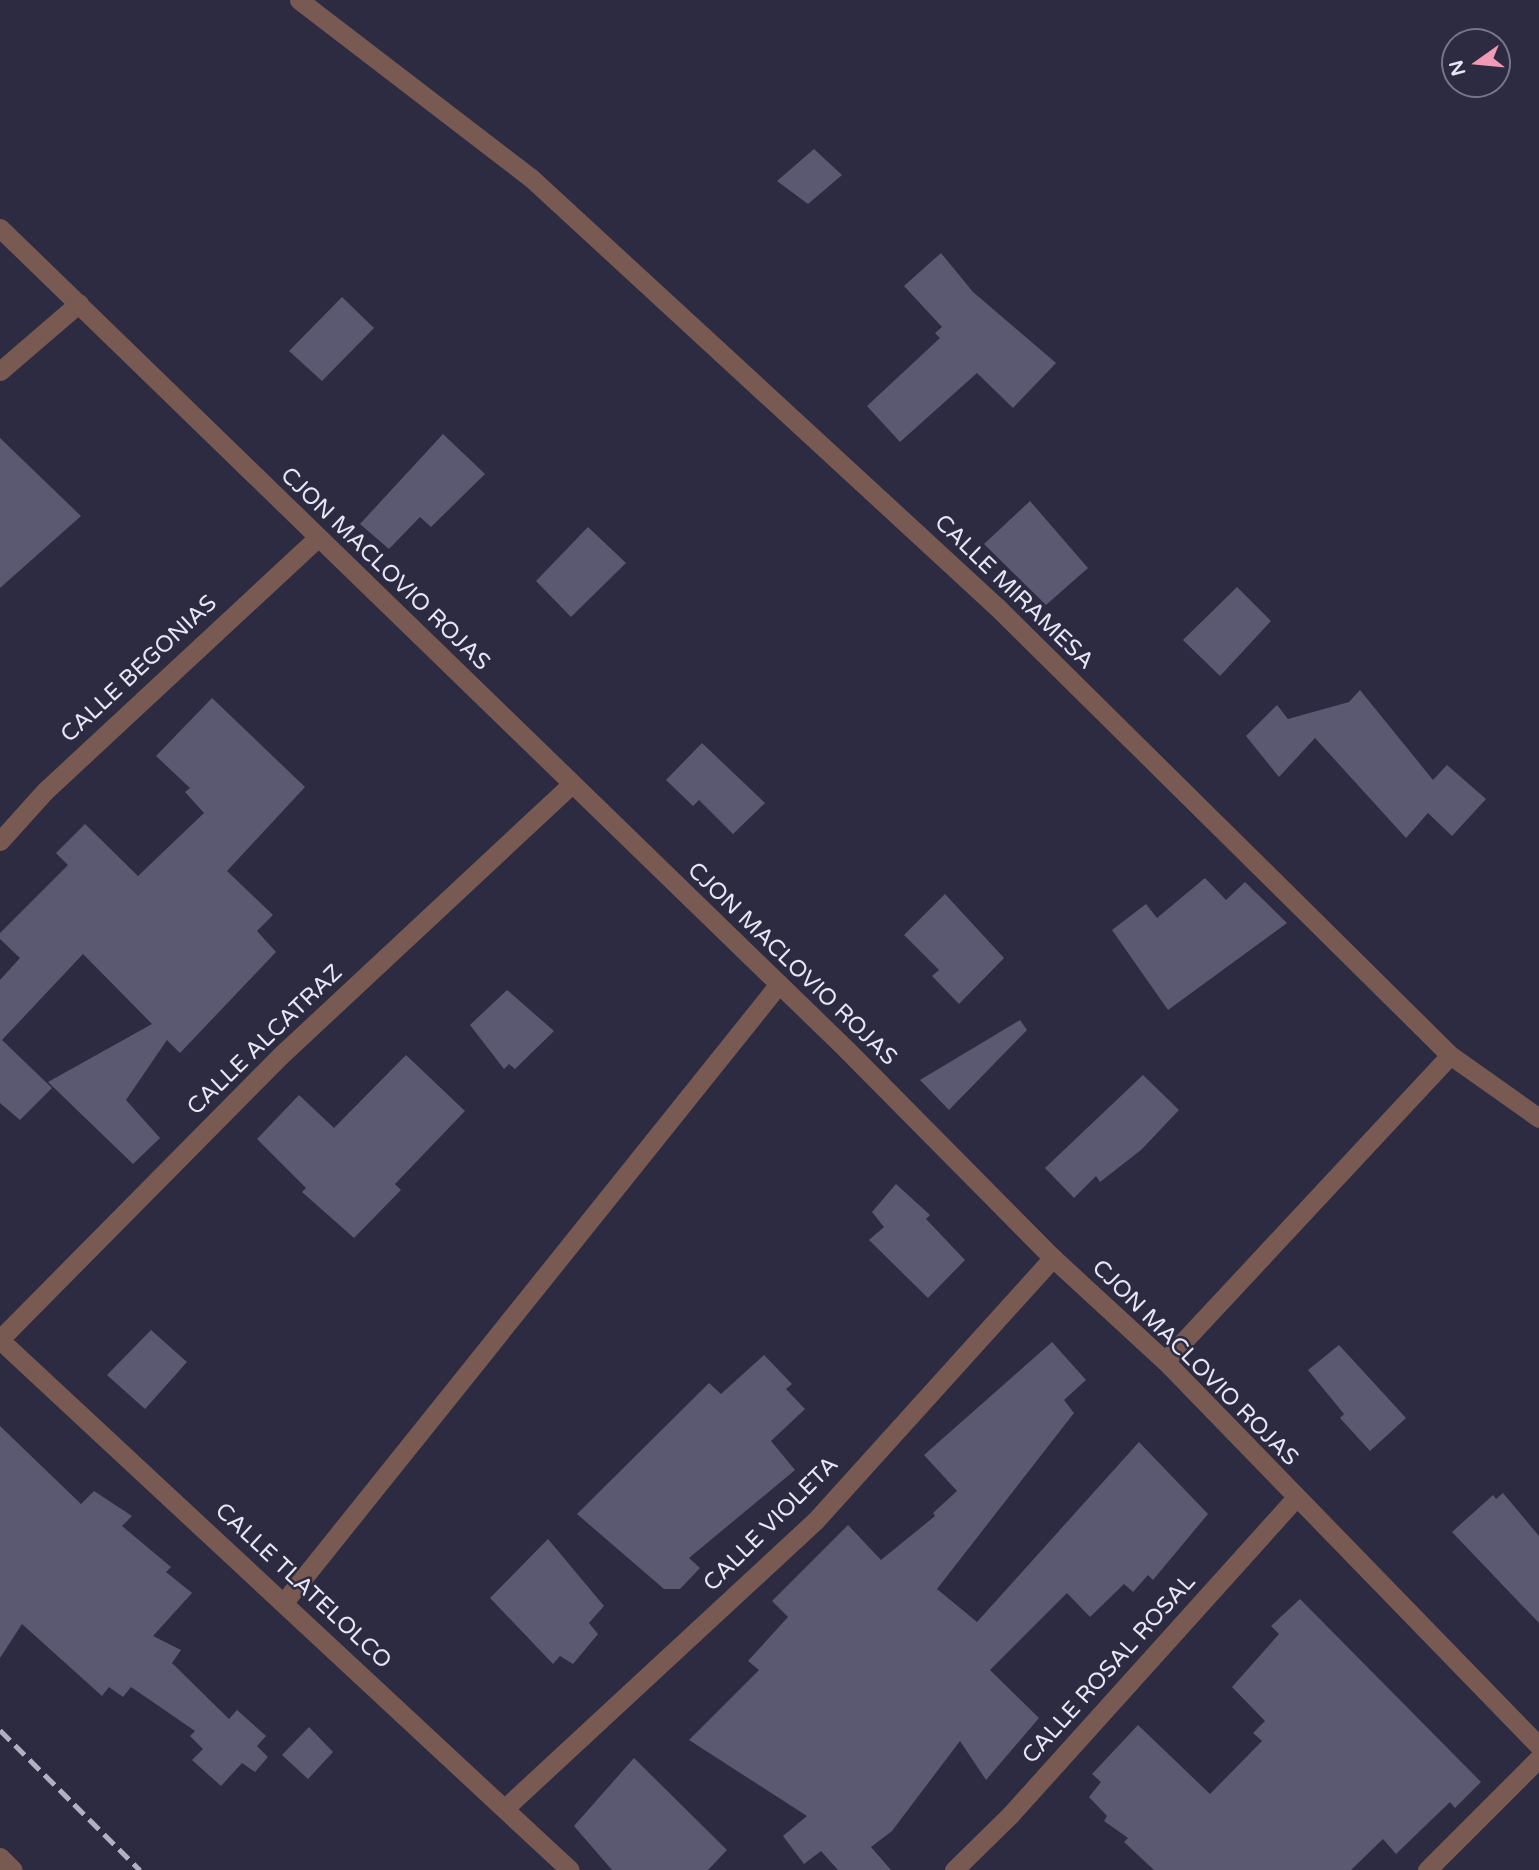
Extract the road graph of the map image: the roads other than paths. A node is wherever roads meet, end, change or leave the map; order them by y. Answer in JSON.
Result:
{"nodes":[{"id":1,"x":299,"y":0,"type":"edge"},
{"id":2,"x":0,"y":228,"type":"edge"},
{"id":3,"x":79,"y":303,"type":"junction"},
{"id":4,"x":0,"y":371,"type":"edge"},
{"id":5,"x":317,"y":538,"type":"junction"},
{"id":6,"x":572,"y":784,"type":"junction"},
{"id":7,"x":0,"y":841,"type":"edge"},
{"id":8,"x":779,"y":984,"type":"junction"},
{"id":9,"x":1450,"y":1055,"type":"junction"},
{"id":10,"x":1539,"y":1118,"type":"edge"},
{"id":11,"x":1053,"y":1258,"type":"junction"},
{"id":12,"x":0,"y":1339,"type":"edge"},
{"id":13,"x":1165,"y":1361,"type":"junction"},
{"id":14,"x":1296,"y":1497,"type":"junction"},
{"id":15,"x":284,"y":1602,"type":"junction"},
{"id":16,"x":1539,"y":1746,"type":"edge"},
{"id":17,"x":1539,"y":1758,"type":"edge"},
{"id":18,"x":505,"y":1808,"type":"junction"},
{"id":19,"x":0,"y":1857,"type":"edge"},
{"id":20,"x":13,"y":1870,"type":"edge"},
{"id":21,"x":570,"y":1870,"type":"edge"},
{"id":22,"x":954,"y":1870,"type":"edge"},
{"id":23,"x":1427,"y":1870,"type":"edge"}],
"edges":[{"from":1,"to":9,"type":"street","name":"CALLE MIRAMESA"},
{"from":2,"to":3,"type":"street","name":"CJON MACLOVIO ROJAS"},
{"from":3,"to":4,"type":"street"},
{"from":3,"to":5,"type":"street","name":"CJON MACLOVIO ROJAS"},
{"from":5,"to":6,"type":"street","name":"CJON MACLOVIO ROJAS"},
{"from":5,"to":7,"type":"street","name":"CALLE BEGONIAS"},
{"from":6,"to":8,"type":"street","name":"CJON MACLOVIO ROJAS"},
{"from":6,"to":12,"type":"street","name":"CALLE ALCATRAZ"},
{"from":8,"to":11,"type":"street","name":"CJON MACLOVIO ROJAS"},
{"from":8,"to":15,"type":"street"},
{"from":9,"to":10,"type":"street","name":"CALLE MIRAMESA"},
{"from":9,"to":13,"type":"street"},
{"from":11,"to":13,"type":"street","name":"CJON MACLOVIO ROJAS"},
{"from":11,"to":18,"type":"street","name":"CALLE VIOLETA"},
{"from":12,"to":15,"type":"street","name":"CALLE TLATELOLCO"},
{"from":13,"to":14,"type":"street","name":"CJON MACLOVIO ROJAS"},
{"from":14,"to":16,"type":"street","name":"CJON MACLOVIO ROJAS"},
{"from":14,"to":22,"type":"street","name":"CALLE ROSAL ROSAL"},
{"from":15,"to":18,"type":"street","name":"CALLE TLATELOLCO"},
{"from":17,"to":23,"type":"street"},
{"from":18,"to":21,"type":"street","name":"CALLE TLATELOLCO"},
{"from":19,"to":20,"type":"street"}]}
